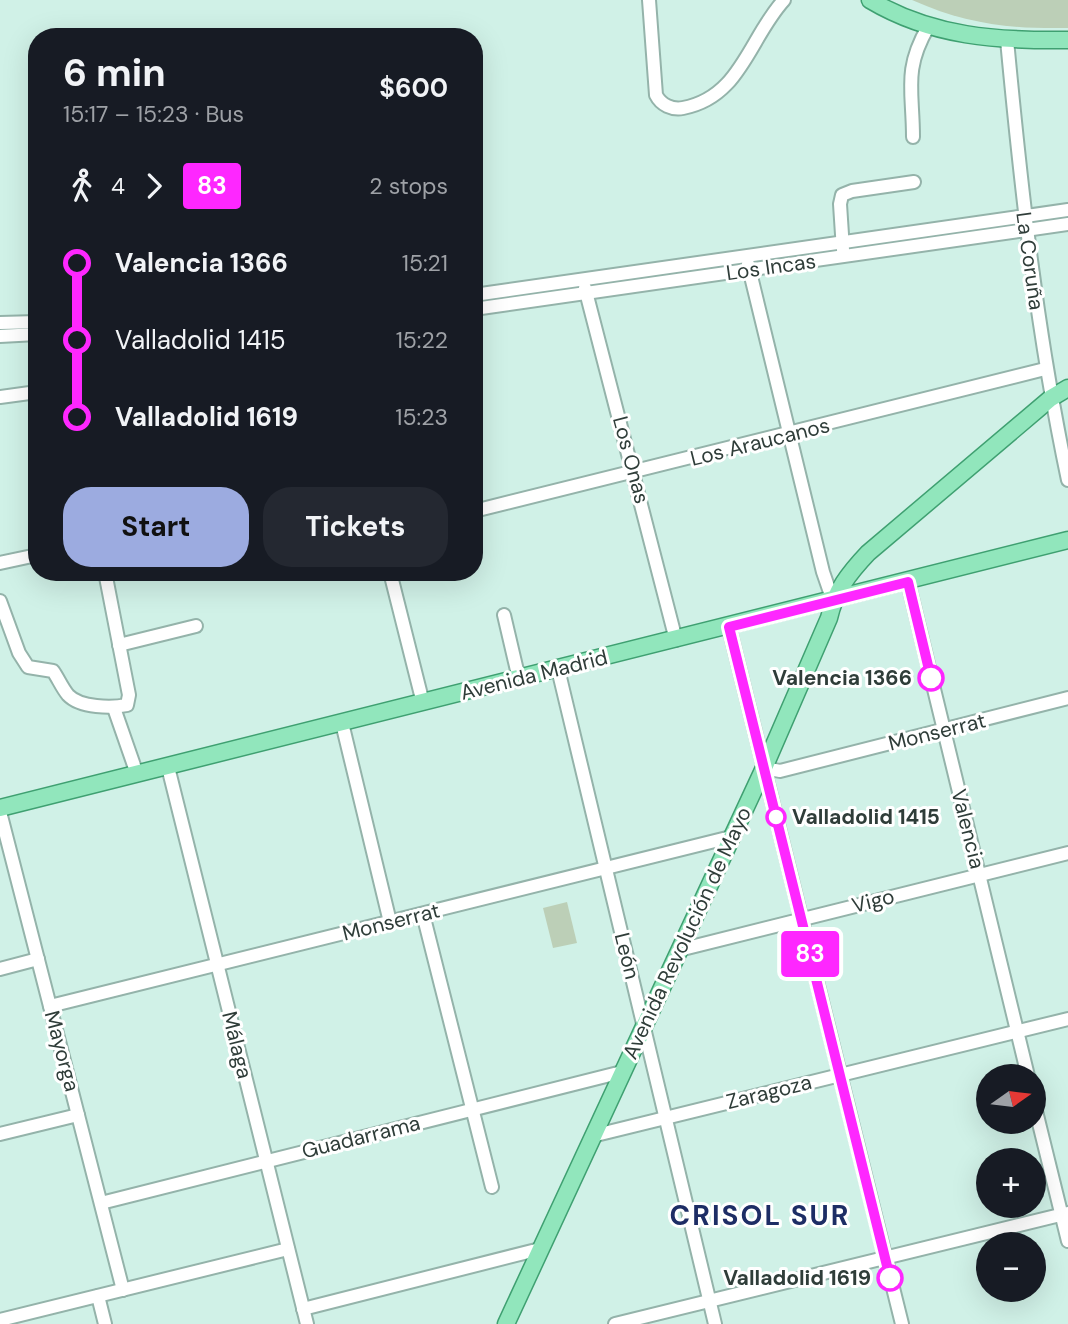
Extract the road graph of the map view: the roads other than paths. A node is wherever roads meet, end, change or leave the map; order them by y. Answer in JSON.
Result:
{"nodes":[{"id":1,"x":649,"y":0,"type":"edge"},
{"id":2,"x":783,"y":0,"type":"edge"},
{"id":3,"x":870,"y":0,"type":"edge"},
{"id":4,"x":928,"y":27,"type":"junction"},
{"id":5,"x":1007,"y":40,"type":"junction"},
{"id":6,"x":1068,"y":40,"type":"edge"},
{"id":7,"x":913,"y":137,"type":"dead end"},
{"id":8,"x":914,"y":182,"type":"dead end"},
{"id":9,"x":1068,"y":210,"type":"edge"},
{"id":10,"x":1025,"y":223,"type":"junction"},
{"id":11,"x":1068,"y":224,"type":"edge"},
{"id":12,"x":843,"y":249,"type":"junction"},
{"id":13,"x":748,"y":263,"type":"junction"},
{"id":14,"x":584,"y":287,"type":"junction"},
{"id":15,"x":483,"y":294,"type":"edge"},
{"id":16,"x":483,"y":307,"type":"edge"},
{"id":17,"x":28,"y":322,"type":"edge"},
{"id":18,"x":0,"y":323,"type":"edge"},
{"id":19,"x":28,"y":334,"type":"edge"},
{"id":20,"x":0,"y":336,"type":"edge"},
{"id":21,"x":1045,"y":369,"type":"junction"},
{"id":22,"x":1068,"y":388,"type":"edge"},
{"id":23,"x":28,"y":393,"type":"edge"},
{"id":24,"x":0,"y":397,"type":"edge"},
{"id":25,"x":1051,"y":398,"type":"junction"},
{"id":26,"x":791,"y":435,"type":"junction"},
{"id":27,"x":634,"y":473,"type":"junction"},
{"id":28,"x":1068,"y":480,"type":"edge"},
{"id":29,"x":483,"y":510,"type":"edge"},
{"id":30,"x":1068,"y":540,"type":"edge"},
{"id":31,"x":28,"y":557,"type":"edge"},
{"id":32,"x":0,"y":563,"type":"edge"},
{"id":33,"x":107,"y":581,"type":"edge"},
{"id":34,"x":392,"y":581,"type":"edge"},
{"id":35,"x":908,"y":582,"type":"junction"},
{"id":36,"x":0,"y":601,"type":"edge"},
{"id":37,"x":833,"y":601,"type":"junction"},
{"id":38,"x":505,"y":615,"type":"dead end"},
{"id":39,"x":196,"y":626,"type":"dead end"},
{"id":40,"x":729,"y":627,"type":"junction"},
{"id":41,"x":676,"y":640,"type":"junction"},
{"id":42,"x":120,"y":645,"type":"junction"},
{"id":43,"x":558,"y":669,"type":"junction"},
{"id":44,"x":519,"y":679,"type":"junction"},
{"id":45,"x":1068,"y":698,"type":"edge"},
{"id":46,"x":423,"y":703,"type":"junction"},
{"id":47,"x":114,"y":708,"type":"junction"},
{"id":48,"x":342,"y":723,"type":"junction"},
{"id":49,"x":944,"y":730,"type":"junction"},
{"id":50,"x":168,"y":766,"type":"junction"},
{"id":51,"x":764,"y":768,"type":"junction"},
{"id":52,"x":137,"y":774,"type":"junction"},
{"id":53,"x":0,"y":810,"type":"edge"},
{"id":54,"x":731,"y":837,"type":"junction"},
{"id":55,"x":1068,"y":853,"type":"edge"},
{"id":56,"x":606,"y":868,"type":"junction"},
{"id":57,"x":979,"y":875,"type":"junction"},
{"id":58,"x":423,"y":914,"type":"junction"},
{"id":59,"x":802,"y":919,"type":"junction"},
{"id":60,"x":390,"y":922,"type":"junction"},
{"id":61,"x":679,"y":950,"type":"junction"},
{"id":62,"x":38,"y":959,"type":"junction"},
{"id":63,"x":217,"y":965,"type":"junction"},
{"id":64,"x":0,"y":969,"type":"edge"},
{"id":65,"x":50,"y":1006,"type":"junction"},
{"id":66,"x":1068,"y":1019,"type":"edge"},
{"id":67,"x":644,"y":1026,"type":"junction"},
{"id":68,"x":1017,"y":1032,"type":"junction"},
{"id":69,"x":1025,"y":1064,"type":"edge"},
{"id":70,"x":622,"y":1072,"type":"junction"},
{"id":71,"x":840,"y":1075,"type":"junction"},
{"id":72,"x":473,"y":1110,"type":"junction"},
{"id":73,"x":78,"y":1115,"type":"junction"},
{"id":74,"x":666,"y":1118,"type":"junction"},
{"id":75,"x":1043,"y":1134,"type":"edge"},
{"id":76,"x":0,"y":1135,"type":"edge"},
{"id":77,"x":592,"y":1136,"type":"junction"},
{"id":78,"x":266,"y":1161,"type":"junction"},
{"id":79,"x":492,"y":1187,"type":"dead end"},
{"id":80,"x":101,"y":1203,"type":"junction"},
{"id":81,"x":1065,"y":1213,"type":"edge"},
{"id":82,"x":1068,"y":1241,"type":"edge"},
{"id":83,"x":288,"y":1249,"type":"junction"},
{"id":84,"x":540,"y":1249,"type":"junction"},
{"id":85,"x":885,"y":1258,"type":"junction"},
{"id":86,"x":123,"y":1290,"type":"junction"},
{"id":87,"x":98,"y":1296,"type":"junction"},
{"id":88,"x":710,"y":1301,"type":"junction"},
{"id":89,"x":303,"y":1309,"type":"junction"},
{"id":90,"x":0,"y":1320,"type":"edge"},
{"id":91,"x":105,"y":1324,"type":"edge"},
{"id":92,"x":307,"y":1324,"type":"edge"},
{"id":93,"x":506,"y":1324,"type":"edge"},
{"id":94,"x":615,"y":1324,"type":"edge"},
{"id":95,"x":715,"y":1324,"type":"edge"},
{"id":96,"x":902,"y":1324,"type":"edge"}],
"edges":[{"from":1,"to":2,"type":"street"},
{"from":3,"to":4,"type":"main road"},
{"from":4,"to":5,"type":"main road"},
{"from":4,"to":7,"type":"street"},
{"from":5,"to":6,"type":"main road"},
{"from":5,"to":10,"type":"street","name":"La Coruña"},
{"from":8,"to":12,"type":"street"},
{"from":9,"to":10,"type":"street","name":"Los Incas"},
{"from":10,"to":11,"type":"street","name":"Los Incas"},
{"from":10,"to":12,"type":"street","name":"Los Incas"},
{"from":10,"to":21,"type":"street","name":"La Coruña"},
{"from":12,"to":13,"type":"street","name":"Los Incas"},
{"from":13,"to":14,"type":"street","name":"Los Incas"},
{"from":13,"to":26,"type":"street"},
{"from":14,"to":15,"type":"street","name":"Los Incas"},
{"from":14,"to":16,"type":"street","name":"Los Incas"},
{"from":14,"to":27,"type":"street","name":"Los Onas"},
{"from":17,"to":18,"type":"street"},
{"from":19,"to":20,"type":"street"},
{"from":21,"to":25,"type":"street","name":"La Coruña"},
{"from":21,"to":26,"type":"street","name":"Los Araucanos"},
{"from":22,"to":25,"type":"main road","name":"Avenida Revolución de Mayo"},
{"from":23,"to":24,"type":"street"},
{"from":25,"to":28,"type":"street","name":"La Coruña"},
{"from":25,"to":37,"type":"main road","name":"Avenida Revolución de Mayo"},
{"from":26,"to":27,"type":"street","name":"Los Araucanos"},
{"from":26,"to":37,"type":"street"},
{"from":27,"to":29,"type":"street","name":"Los Araucanos"},
{"from":27,"to":41,"type":"street","name":"Los Onas"},
{"from":30,"to":35,"type":"main road","name":"Avenida Madrid"},
{"from":31,"to":32,"type":"street"},
{"from":33,"to":42,"type":"street"},
{"from":34,"to":46,"type":"street"},
{"from":35,"to":37,"type":"main road","name":"Avenida Madrid"},
{"from":35,"to":49,"type":"street","name":"Valencia"},
{"from":36,"to":47,"type":"street"},
{"from":37,"to":40,"type":"main road","name":"Avenida Madrid"},
{"from":37,"to":51,"type":"main road","name":"Avenida Revolución de Mayo"},
{"from":38,"to":44,"type":"street"},
{"from":39,"to":42,"type":"street"},
{"from":40,"to":41,"type":"main road","name":"Avenida Madrid"},
{"from":40,"to":51,"type":"street"},
{"from":41,"to":43,"type":"main road","name":"Avenida Madrid"},
{"from":42,"to":47,"type":"street"},
{"from":43,"to":44,"type":"main road","name":"Avenida Madrid"},
{"from":43,"to":56,"type":"street","name":"León"},
{"from":44,"to":46,"type":"main road","name":"Avenida Madrid"},
{"from":45,"to":49,"type":"street","name":"Monserrat"},
{"from":46,"to":48,"type":"main road","name":"Avenida Madrid"},
{"from":47,"to":52,"type":"street"},
{"from":48,"to":50,"type":"main road","name":"Avenida Madrid"},
{"from":48,"to":60,"type":"street"},
{"from":49,"to":51,"type":"street","name":"Monserrat"},
{"from":49,"to":57,"type":"street","name":"Valencia"},
{"from":50,"to":52,"type":"main road","name":"Avenida Madrid"},
{"from":50,"to":63,"type":"street","name":"Málaga"},
{"from":51,"to":54,"type":"main road","name":"Avenida Revolución de Mayo"},
{"from":51,"to":59,"type":"street"},
{"from":52,"to":53,"type":"main road","name":"Avenida Madrid"},
{"from":53,"to":62,"type":"street","name":"Mayorga"},
{"from":54,"to":56,"type":"street","name":"Monserrat"},
{"from":54,"to":61,"type":"main road","name":"Avenida Revolución de Mayo"},
{"from":55,"to":57,"type":"street","name":"Vigo"},
{"from":56,"to":58,"type":"street","name":"Monserrat"},
{"from":56,"to":67,"type":"street","name":"León"},
{"from":57,"to":59,"type":"street","name":"Vigo"},
{"from":57,"to":68,"type":"street","name":"Valencia"},
{"from":58,"to":60,"type":"street","name":"Monserrat"},
{"from":58,"to":72,"type":"street"},
{"from":59,"to":61,"type":"street","name":"Vigo"},
{"from":59,"to":71,"type":"street"},
{"from":60,"to":63,"type":"street","name":"Monserrat"},
{"from":61,"to":67,"type":"main road","name":"Avenida Revolución de Mayo"},
{"from":62,"to":64,"type":"street"},
{"from":62,"to":65,"type":"street","name":"Mayorga"},
{"from":63,"to":65,"type":"street","name":"Monserrat"},
{"from":63,"to":78,"type":"street","name":"Málaga"},
{"from":65,"to":73,"type":"street","name":"Mayorga"},
{"from":66,"to":68,"type":"street","name":"Zaragoza"},
{"from":67,"to":70,"type":"main road","name":"Avenida Revolución de Mayo"},
{"from":67,"to":74,"type":"street","name":"León"},
{"from":68,"to":69,"type":"street","name":"Valencia"},
{"from":68,"to":71,"type":"street","name":"Zaragoza"},
{"from":70,"to":72,"type":"street","name":"Guadarrama"},
{"from":70,"to":77,"type":"main road","name":"Avenida Revolución de Mayo"},
{"from":71,"to":74,"type":"street","name":"Zaragoza"},
{"from":71,"to":85,"type":"street"},
{"from":72,"to":78,"type":"street","name":"Guadarrama"},
{"from":72,"to":79,"type":"street"},
{"from":73,"to":76,"type":"street"},
{"from":73,"to":80,"type":"street","name":"Mayorga"},
{"from":74,"to":77,"type":"street","name":"Zaragoza"},
{"from":74,"to":88,"type":"street","name":"León"},
{"from":75,"to":81,"type":"street"},
{"from":77,"to":84,"type":"main road","name":"Avenida Revolución de Mayo"},
{"from":78,"to":80,"type":"street","name":"Guadarrama"},
{"from":78,"to":83,"type":"street","name":"Málaga"},
{"from":80,"to":86,"type":"street","name":"Mayorga"},
{"from":81,"to":82,"type":"street"},
{"from":81,"to":85,"type":"street"},
{"from":83,"to":86,"type":"street"},
{"from":83,"to":89,"type":"street","name":"Málaga"},
{"from":84,"to":89,"type":"street"},
{"from":84,"to":93,"type":"main road","name":"Avenida Revolución de Mayo"},
{"from":85,"to":88,"type":"street"},
{"from":85,"to":96,"type":"street"},
{"from":86,"to":87,"type":"street"},
{"from":87,"to":90,"type":"street"},
{"from":87,"to":91,"type":"street"},
{"from":88,"to":94,"type":"street"},
{"from":88,"to":95,"type":"street","name":"León"},
{"from":89,"to":92,"type":"street","name":"Málaga"}]}
